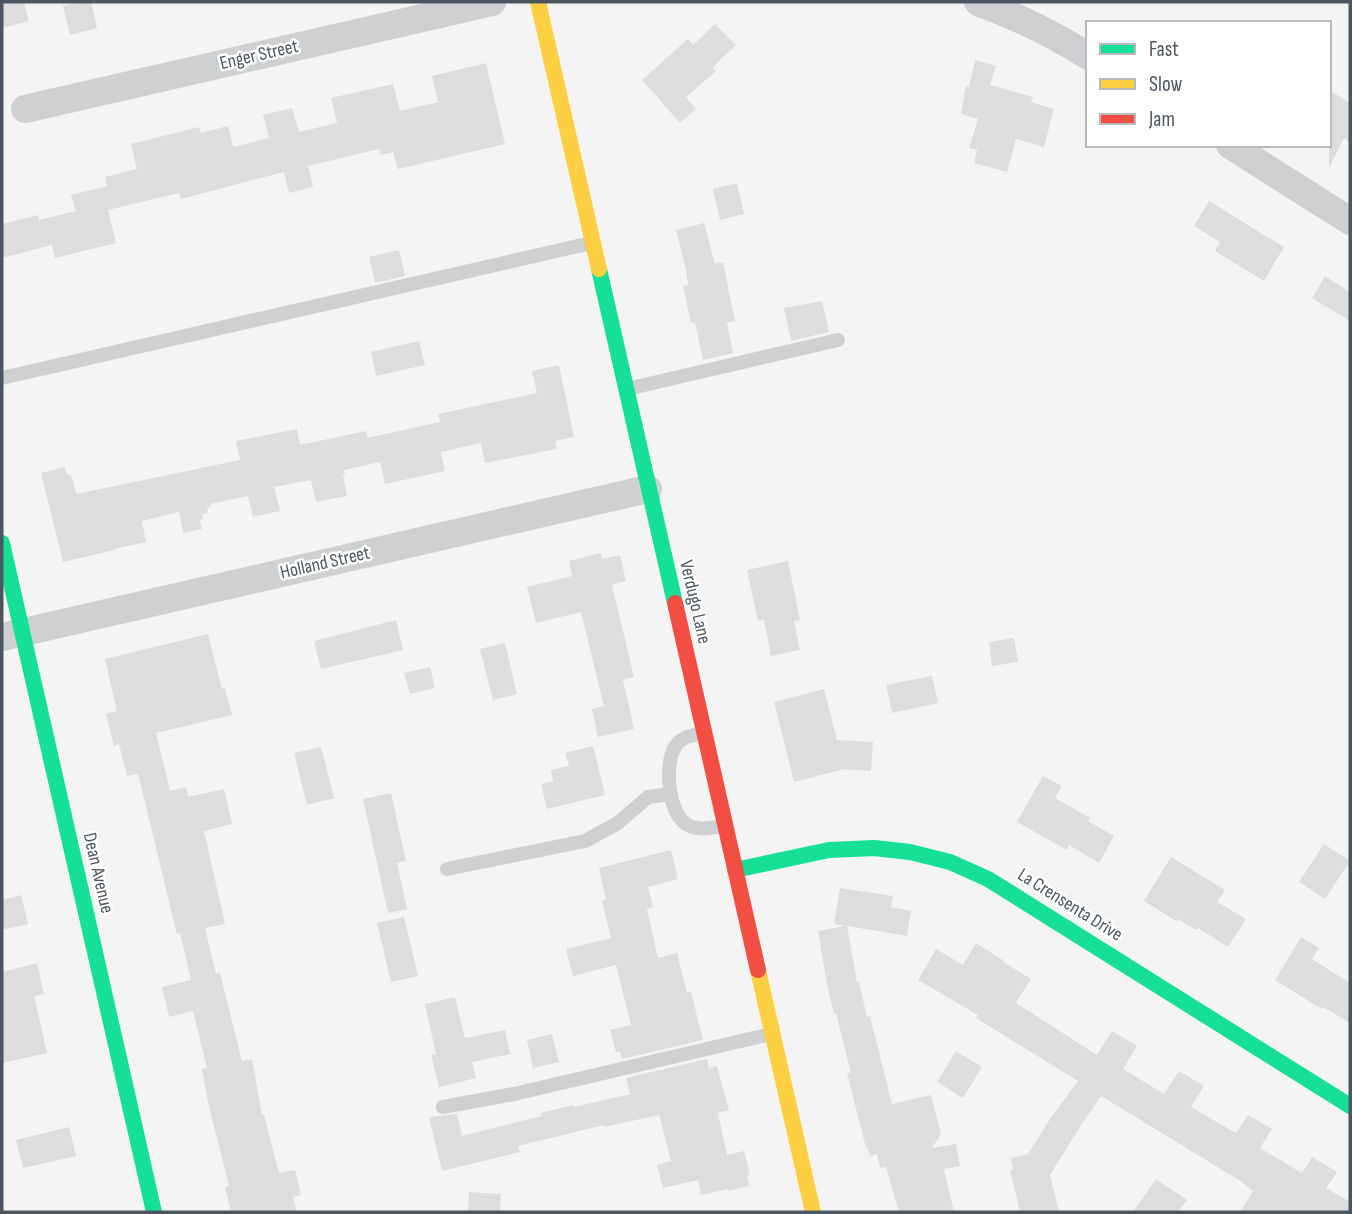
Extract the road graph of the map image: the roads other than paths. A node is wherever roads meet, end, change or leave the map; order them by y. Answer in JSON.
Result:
{"nodes":[{"id":1,"x":492,"y":2,"type":"edge"},
{"id":2,"x":538,"y":2,"type":"edge"},
{"id":3,"x":978,"y":2,"type":"edge"},
{"id":4,"x":1086,"y":55,"type":"edge"},
{"id":5,"x":25,"y":109,"type":"dead end"},
{"id":6,"x":1233,"y":147,"type":"edge"},
{"id":7,"x":1350,"y":220,"type":"edge"},
{"id":8,"x":592,"y":243,"type":"junction"},
{"id":9,"x":838,"y":340,"type":"dead end"},
{"id":10,"x":2,"y":378,"type":"edge"},
{"id":11,"x":625,"y":389,"type":"junction"},
{"id":12,"x":648,"y":489,"type":"junction"},
{"id":13,"x":2,"y":543,"type":"edge"},
{"id":14,"x":12,"y":634,"type":"edge"},
{"id":15,"x":703,"y":733,"type":"junction"},
{"id":16,"x":670,"y":794,"type":"junction"},
{"id":17,"x":724,"y":826,"type":"junction"},
{"id":18,"x":447,"y":869,"type":"dead end"},
{"id":19,"x":735,"y":870,"type":"junction"},
{"id":20,"x":772,"y":1033,"type":"junction"},
{"id":21,"x":1350,"y":1106,"type":"edge"},
{"id":22,"x":443,"y":1107,"type":"dead end"},
{"id":23,"x":154,"y":1212,"type":"edge"},
{"id":24,"x":813,"y":1212,"type":"edge"}],
"edges":[{"from":1,"to":5,"type":"street","name":"Enger Street"},
{"from":2,"to":8,"type":"street","name":"Verdugo Lane"},
{"from":3,"to":4,"type":"street"},
{"from":6,"to":7,"type":"street"},
{"from":8,"to":10,"type":"lane"},
{"from":8,"to":11,"type":"street","name":"Verdugo Lane"},
{"from":9,"to":11,"type":"lane"},
{"from":11,"to":12,"type":"street","name":"Verdugo Lane"},
{"from":12,"to":14,"type":"street","name":"Holland Street"},
{"from":12,"to":15,"type":"street","name":"Verdugo Lane"},
{"from":13,"to":14,"type":"street","name":"Dean Avenue"},
{"from":14,"to":23,"type":"street","name":"Dean Avenue"},
{"from":15,"to":16,"type":"lane"},
{"from":15,"to":17,"type":"street","name":"Verdugo Lane"},
{"from":16,"to":17,"type":"lane"},
{"from":16,"to":18,"type":"lane"},
{"from":17,"to":19,"type":"street","name":"Verdugo Lane"},
{"from":19,"to":20,"type":"street","name":"Verdugo Lane"},
{"from":19,"to":21,"type":"street","name":"La Crensenta Drive"},
{"from":20,"to":22,"type":"lane"},
{"from":20,"to":24,"type":"street","name":"Verdugo Lane"}]}
